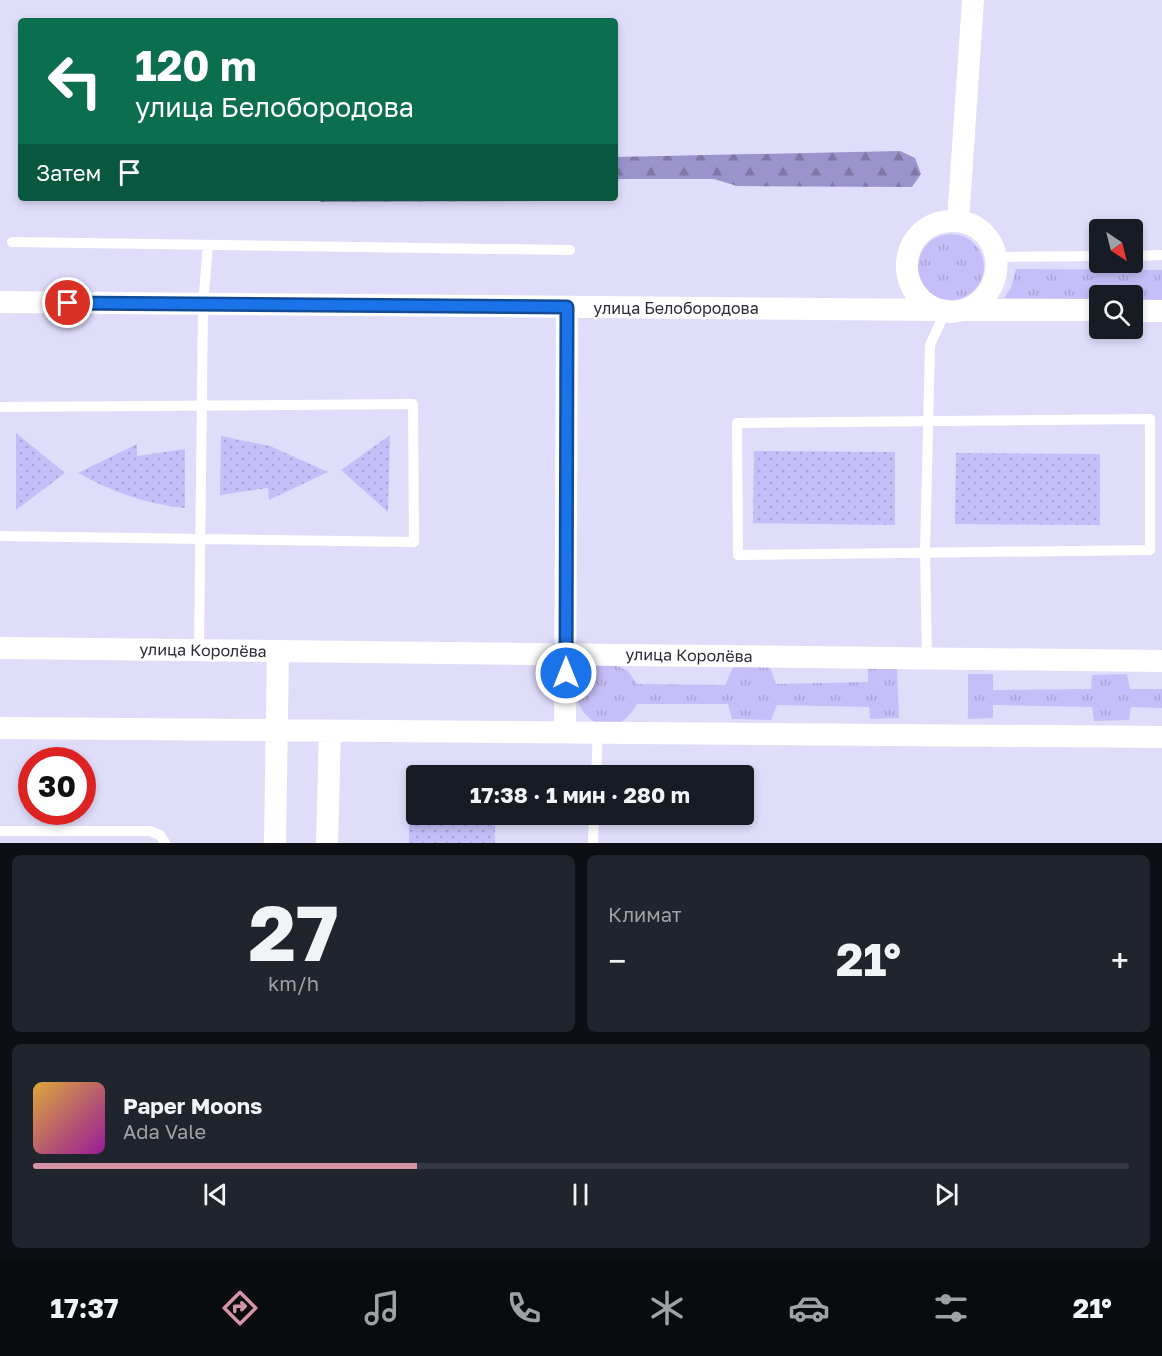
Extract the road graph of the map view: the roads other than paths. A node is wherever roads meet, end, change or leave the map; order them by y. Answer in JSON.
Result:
{"nodes":[{"id":1,"x":973,"y":0,"type":"edge"},
{"id":2,"x":958,"y":221,"type":"junction"},
{"id":3,"x":12,"y":242,"type":"dead end"},
{"id":4,"x":207,"y":245,"type":"junction"},
{"id":5,"x":570,"y":250,"type":"dead end"},
{"id":6,"x":1162,"y":255,"type":"edge"},
{"id":7,"x":1089,"y":256,"type":"edge"},
{"id":8,"x":1143,"y":256,"type":"edge"},
{"id":9,"x":996,"y":257,"type":"junction"},
{"id":10,"x":0,"y":303,"type":"edge"},
{"id":11,"x":203,"y":304,"type":"junction"},
{"id":12,"x":567,"y":307,"type":"junction"},
{"id":13,"x":949,"y":310,"type":"junction"},
{"id":14,"x":1089,"y":310,"type":"edge"},
{"id":15,"x":1143,"y":311,"type":"edge"},
{"id":16,"x":1162,"y":311,"type":"edge"},
{"id":17,"x":203,"y":405,"type":"junction"},
{"id":18,"x":0,"y":407,"type":"edge"},
{"id":19,"x":928,"y":421,"type":"junction"},
{"id":20,"x":0,"y":536,"type":"edge"},
{"id":21,"x":201,"y":540,"type":"junction"},
{"id":22,"x":925,"y":553,"type":"junction"},
{"id":23,"x":0,"y":648,"type":"edge"},
{"id":24,"x":199,"y":650,"type":"junction"},
{"id":25,"x":278,"y":651,"type":"junction"},
{"id":26,"x":566,"y":654,"type":"junction"},
{"id":27,"x":927,"y":657,"type":"junction"},
{"id":28,"x":1162,"y":662,"type":"edge"},
{"id":29,"x":0,"y":729,"type":"edge"},
{"id":30,"x":277,"y":730,"type":"junction"},
{"id":31,"x":330,"y":731,"type":"junction"},
{"id":32,"x":565,"y":732,"type":"junction"},
{"id":33,"x":598,"y":733,"type":"junction"},
{"id":34,"x":1162,"y":736,"type":"edge"},
{"id":35,"x":597,"y":765,"type":"edge"},
{"id":36,"x":594,"y":825,"type":"edge"},
{"id":37,"x":0,"y":831,"type":"edge"},
{"id":38,"x":165,"y":843,"type":"edge"},
{"id":39,"x":275,"y":843,"type":"edge"},
{"id":40,"x":327,"y":843,"type":"edge"},
{"id":41,"x":593,"y":843,"type":"edge"}],
"edges":[{"from":1,"to":2,"type":"street"},
{"from":2,"to":9,"type":"street"},
{"from":2,"to":13,"type":"street"},
{"from":3,"to":4,"type":"lane"},
{"from":4,"to":5,"type":"lane"},
{"from":4,"to":11,"type":"lane"},
{"from":6,"to":8,"type":"lane"},
{"from":7,"to":9,"type":"lane"},
{"from":9,"to":13,"type":"street"},
{"from":10,"to":11,"type":"street","name":"улица Белобородова"},
{"from":11,"to":12,"type":"street","name":"улица Белобородова"},
{"from":11,"to":17,"type":"lane"},
{"from":12,"to":13,"type":"street","name":"улица Белобородова"},
{"from":12,"to":26,"type":"street"},
{"from":13,"to":14,"type":"street","name":"улица Белобородова"},
{"from":13,"to":19,"type":"lane"},
{"from":15,"to":16,"type":"street"},
{"from":17,"to":18,"type":"lane"},
{"from":17,"to":21,"type":"lane"},
{"from":17,"to":21,"type":"lane"},
{"from":19,"to":22,"type":"lane"},
{"from":19,"to":22,"type":"lane"},
{"from":19,"to":22,"type":"lane"},
{"from":20,"to":21,"type":"lane"},
{"from":21,"to":24,"type":"lane"},
{"from":22,"to":27,"type":"lane"},
{"from":23,"to":24,"type":"street","name":"улица Королёва"},
{"from":24,"to":25,"type":"street","name":"улица Королёва"},
{"from":25,"to":26,"type":"street","name":"улица Королёва"},
{"from":25,"to":30,"type":"street"},
{"from":26,"to":27,"type":"street","name":"улица Королёва"},
{"from":26,"to":32,"type":"street"},
{"from":27,"to":28,"type":"street","name":"улица Королёва"},
{"from":29,"to":30,"type":"street"},
{"from":30,"to":31,"type":"street"},
{"from":30,"to":39,"type":"street"},
{"from":31,"to":32,"type":"street"},
{"from":31,"to":40,"type":"street"},
{"from":32,"to":33,"type":"street"},
{"from":33,"to":34,"type":"street"},
{"from":33,"to":35,"type":"lane"},
{"from":36,"to":41,"type":"lane"},
{"from":37,"to":38,"type":"lane"}]}
